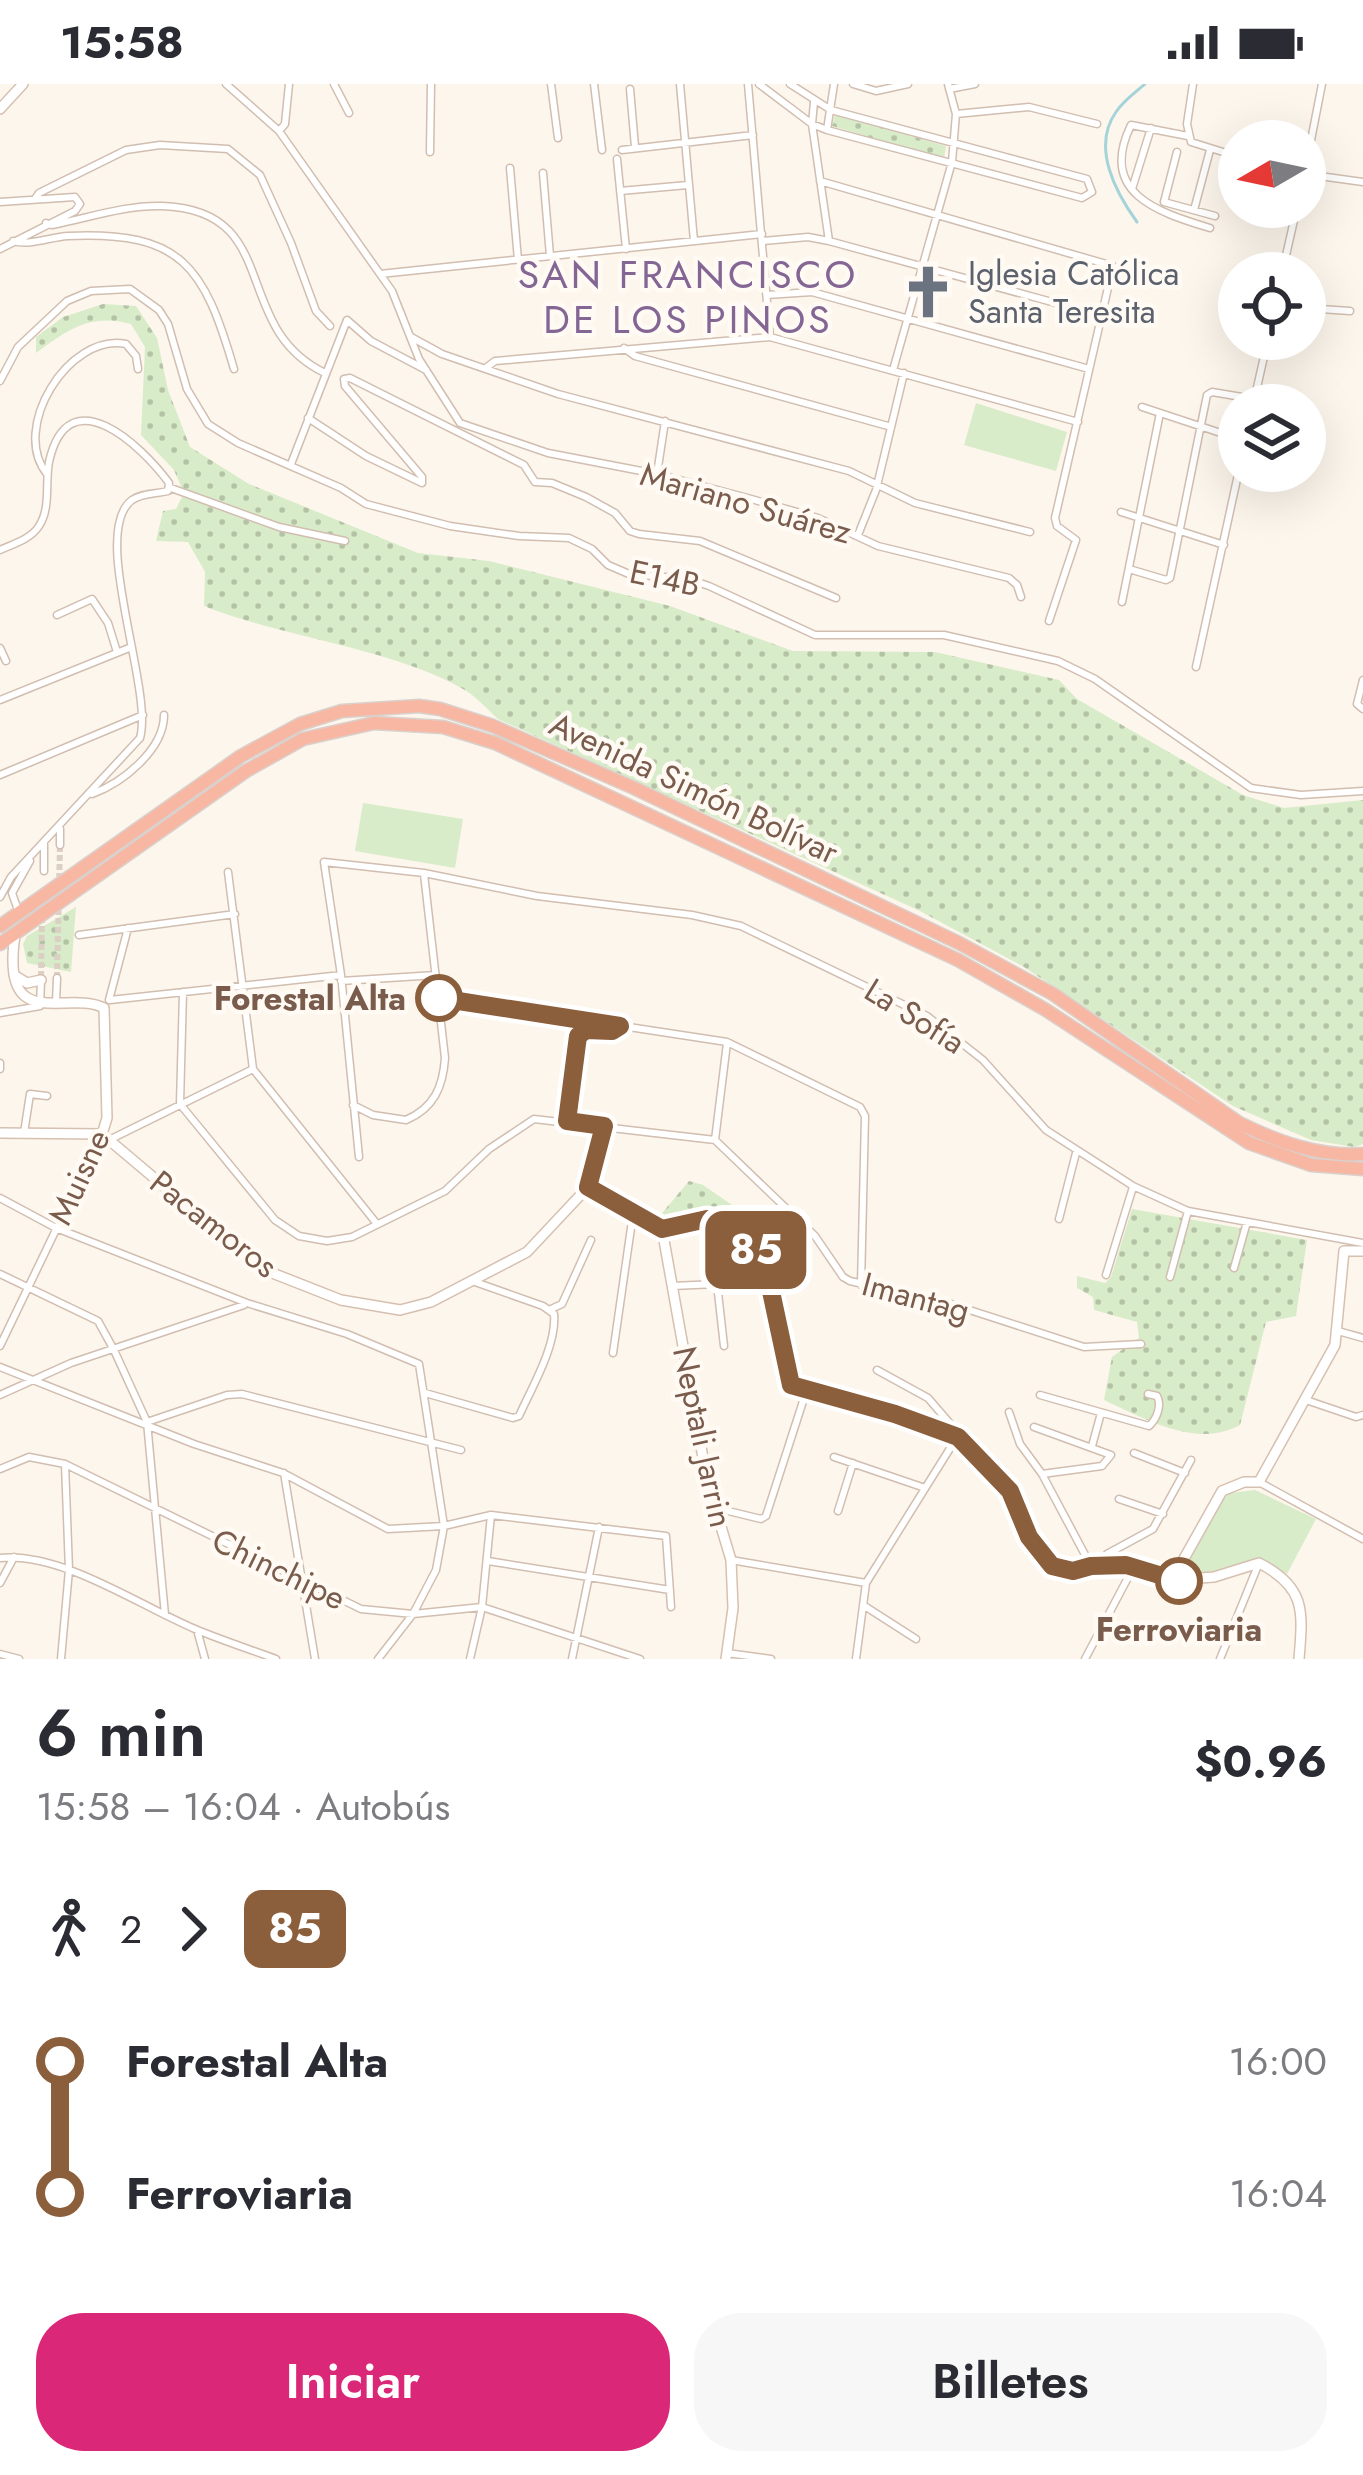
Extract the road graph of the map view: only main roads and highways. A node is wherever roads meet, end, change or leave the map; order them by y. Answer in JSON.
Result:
{"nodes":[{"id":1,"x":0,"y":926,"type":"edge"},
{"id":2,"x":0,"y":944,"type":"edge"},
{"id":3,"x":1363,"y":1154,"type":"edge"},
{"id":4,"x":1363,"y":1169,"type":"edge"}],
"edges":[{"from":1,"to":3,"type":"highway","name":"Avenida Simón Bolívar"},
{"from":2,"to":4,"type":"highway","name":"Avenida Simón Bolívar"}]}
